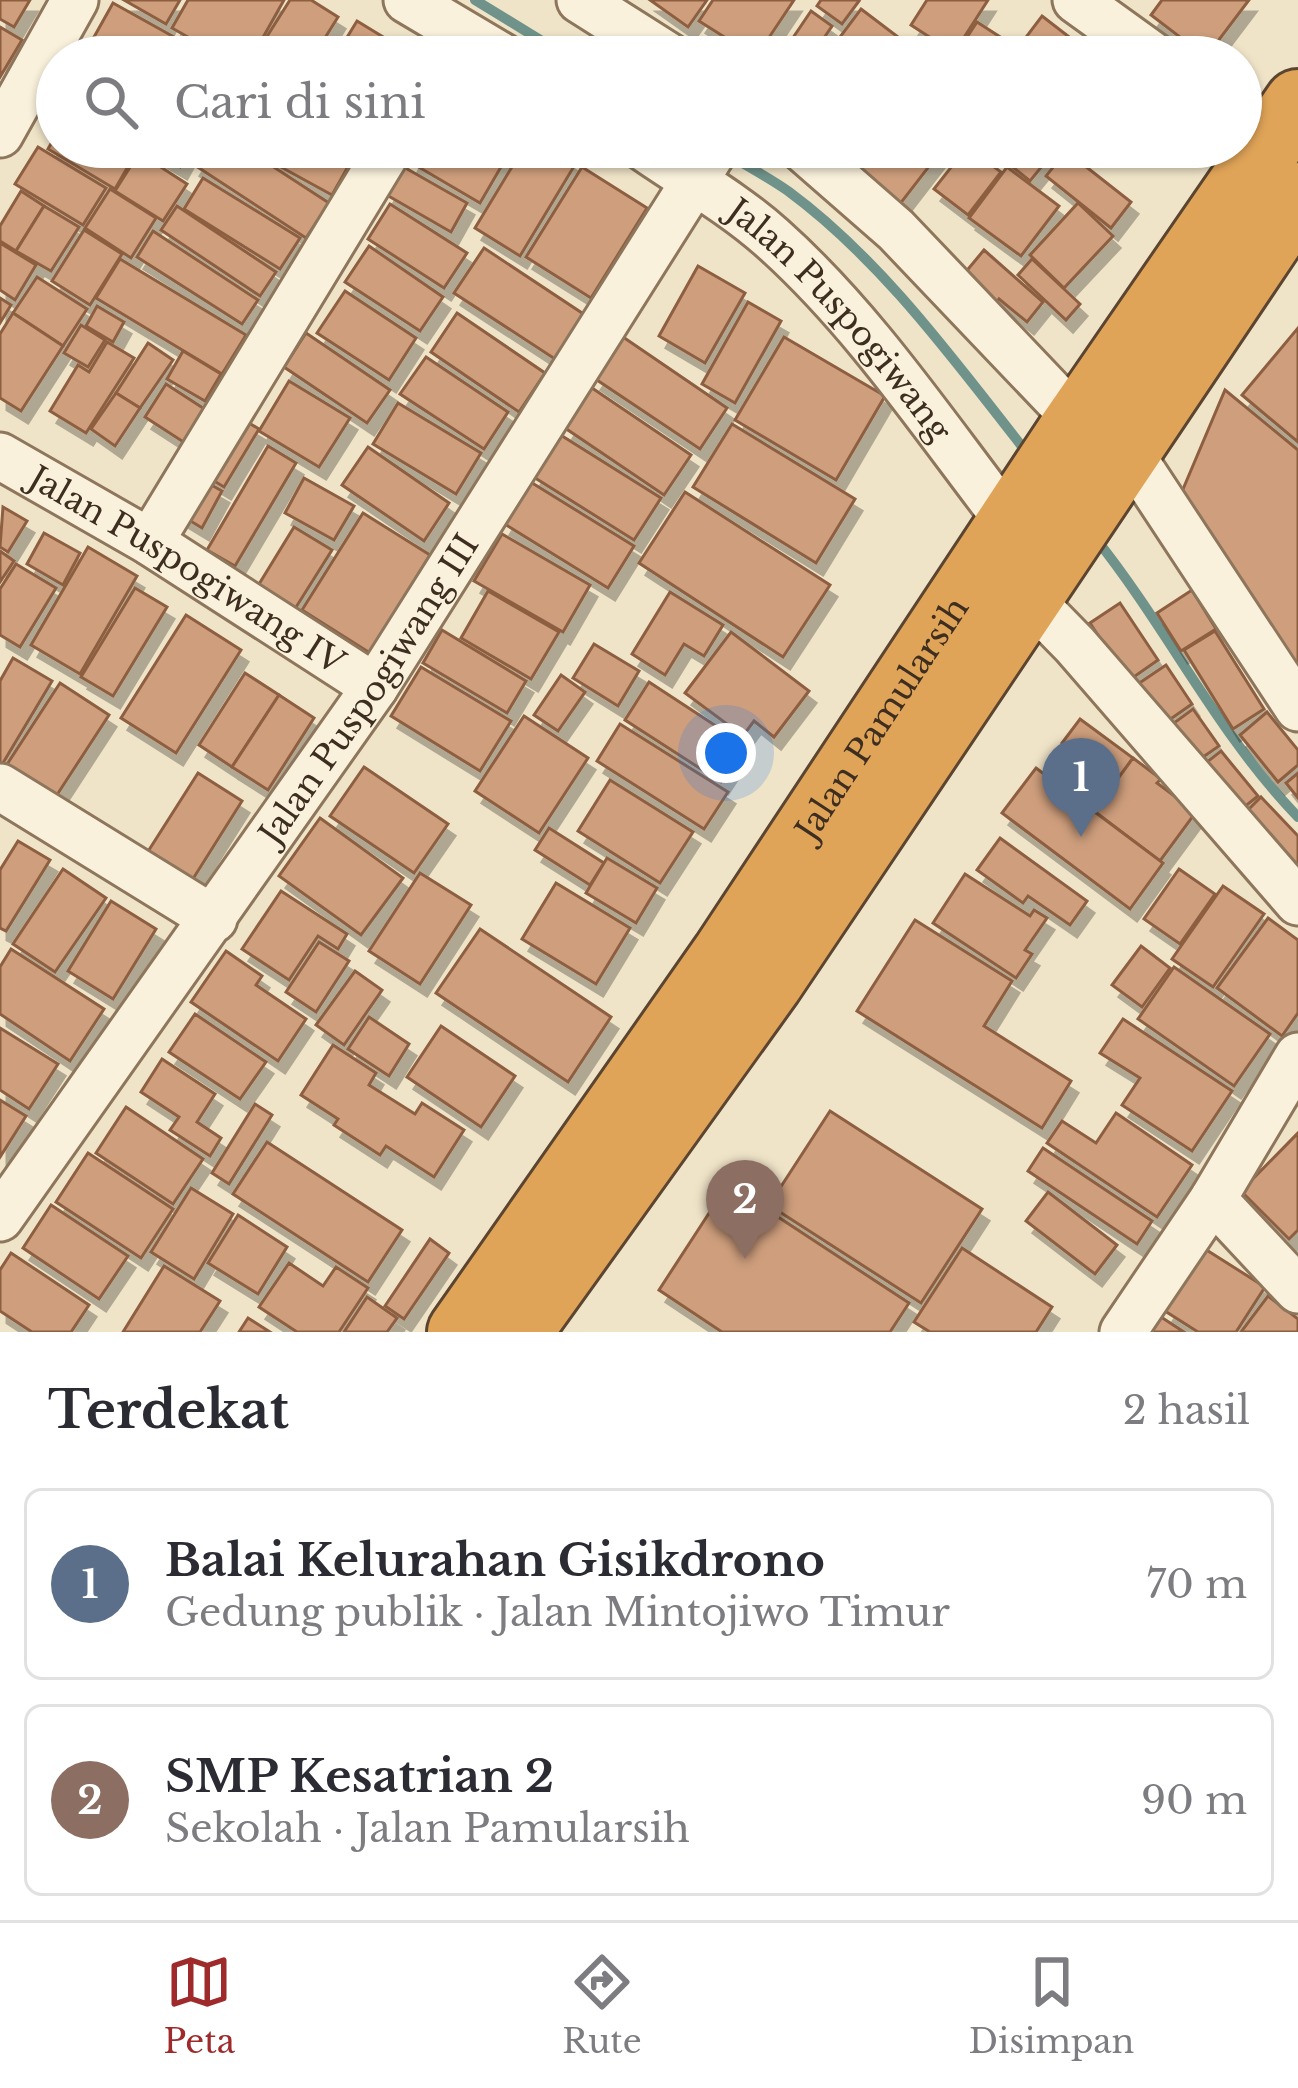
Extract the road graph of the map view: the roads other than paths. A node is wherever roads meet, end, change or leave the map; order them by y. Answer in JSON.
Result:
{"nodes":[{"id":1,"x":75,"y":0,"type":"edge"},
{"id":2,"x":407,"y":0,"type":"edge"},
{"id":3,"x":580,"y":0,"type":"edge"},
{"id":4,"x":1076,"y":0,"type":"edge"},
{"id":5,"x":55,"y":36,"type":"edge"},
{"id":6,"x":445,"y":36,"type":"edge"},
{"id":7,"x":637,"y":36,"type":"edge"},
{"id":8,"x":1126,"y":36,"type":"edge"},
{"id":9,"x":36,"y":70,"type":"edge"},
{"id":10,"x":0,"y":134,"type":"edge"},
{"id":11,"x":377,"y":168,"type":"edge"},
{"id":12,"x":702,"y":168,"type":"edge"},
{"id":13,"x":825,"y":168,"type":"edge"},
{"id":14,"x":1260,"y":168,"type":"edge"},
{"id":15,"x":1097,"y":441,"type":"junction"},
{"id":16,"x":0,"y":455,"type":"edge"},
{"id":17,"x":150,"y":542,"type":"junction"},
{"id":18,"x":1023,"y":553,"type":"junction"},
{"id":19,"x":375,"y":687,"type":"junction"},
{"id":20,"x":1298,"y":708,"type":"edge"},
{"id":21,"x":0,"y":787,"type":"edge"},
{"id":22,"x":1298,"y":902,"type":"edge"},
{"id":23,"x":214,"y":919,"type":"junction"},
{"id":24,"x":1298,"y":1056,"type":"edge"},
{"id":25,"x":1214,"y":1199,"type":"junction"},
{"id":26,"x":0,"y":1218,"type":"edge"},
{"id":27,"x":1298,"y":1290,"type":"edge"},
{"id":28,"x":461,"y":1332,"type":"edge"},
{"id":29,"x":518,"y":1332,"type":"edge"},
{"id":30,"x":1124,"y":1332,"type":"edge"}],
"edges":[{"from":1,"to":5,"type":"street"},
{"from":2,"to":6,"type":"street"},
{"from":3,"to":7,"type":"street"},
{"from":4,"to":8,"type":"street"},
{"from":9,"to":10,"type":"street"},
{"from":11,"to":17,"type":"street"},
{"from":12,"to":18,"type":"street","name":"Jalan Puspogiwang"},
{"from":12,"to":19,"type":"street","name":"Jalan Puspogiwang III"},
{"from":13,"to":15,"type":"street"},
{"from":14,"to":15,"type":"highway","name":"Jalan Pamularsih"},
{"from":15,"to":18,"type":"highway","name":"Jalan Pamularsih"},
{"from":15,"to":20,"type":"street"},
{"from":16,"to":17,"type":"street","name":"Jalan Puspogiwang IV"},
{"from":17,"to":19,"type":"street","name":"Jalan Puspogiwang IV"},
{"from":18,"to":22,"type":"street","name":"Jalan Puspogiwang"},
{"from":18,"to":28,"type":"highway","name":"Jalan Pamularsih"},
{"from":18,"to":29,"type":"highway","name":"Jalan Pamularsih"},
{"from":19,"to":23,"type":"street","name":"Jalan Puspogiwang III"},
{"from":21,"to":23,"type":"street"},
{"from":23,"to":26,"type":"street","name":"Jalan Puspogiwang III"},
{"from":24,"to":25,"type":"street"},
{"from":25,"to":27,"type":"street"},
{"from":25,"to":30,"type":"street"}]}
